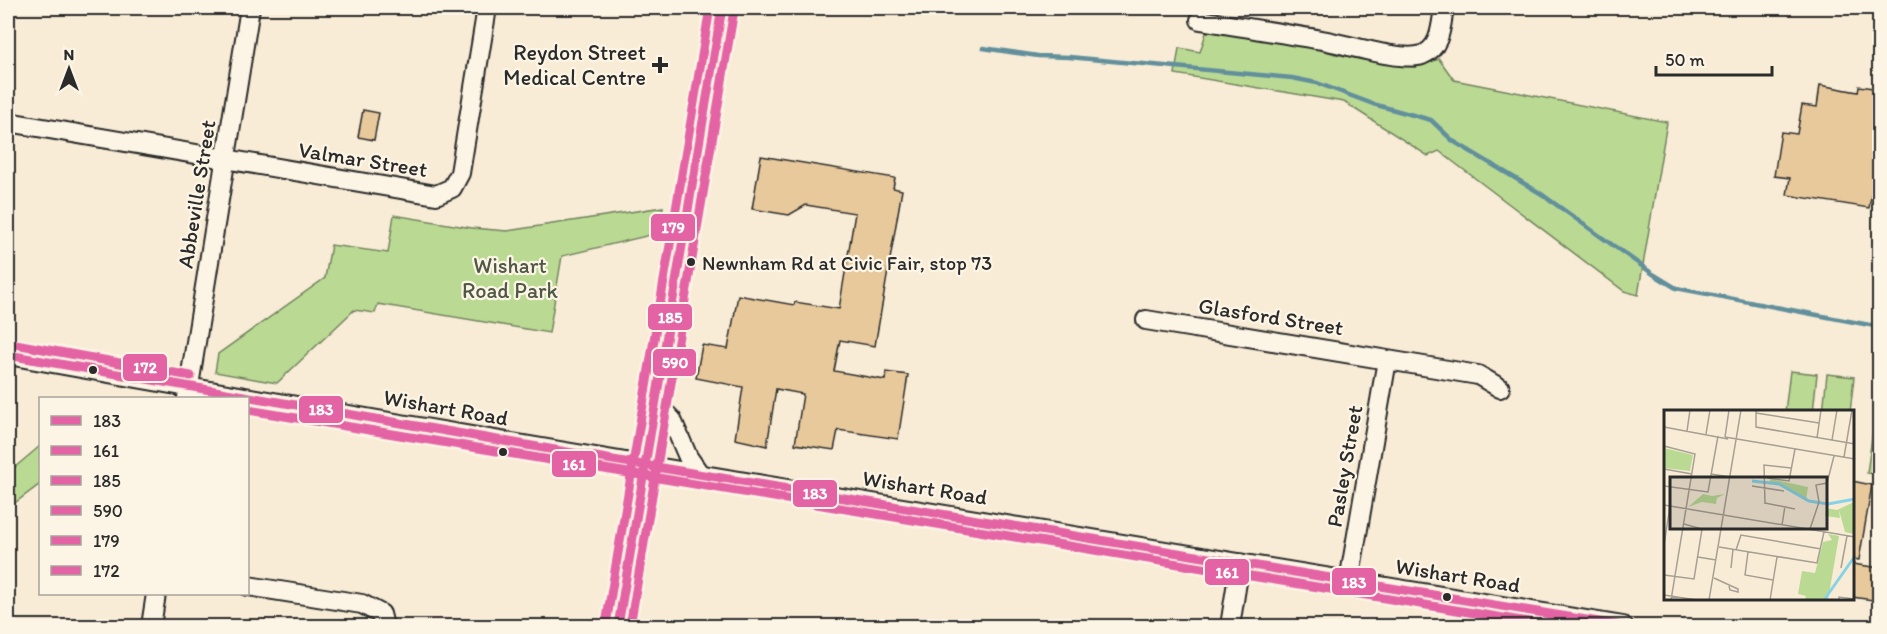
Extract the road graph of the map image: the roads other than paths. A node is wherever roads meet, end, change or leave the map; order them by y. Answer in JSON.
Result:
{"nodes":[{"id":1,"x":250,"y":8,"type":"edge"},
{"id":2,"x":488,"y":8,"type":"edge"},
{"id":3,"x":723,"y":8,"type":"edge"},
{"id":4,"x":1444,"y":8,"type":"edge"},
{"id":5,"x":1200,"y":20,"type":"dead end"},
{"id":6,"x":8,"y":122,"type":"edge"},
{"id":7,"x":226,"y":160,"type":"junction"},
{"id":8,"x":1146,"y":320,"type":"dead end"},
{"id":9,"x":8,"y":355,"type":"edge"},
{"id":10,"x":1387,"y":360,"type":"junction"},
{"id":11,"x":1500,"y":388,"type":"dead end"},
{"id":12,"x":188,"y":393,"type":"edge"},
{"id":13,"x":214,"y":397,"type":"edge"},
{"id":14,"x":249,"y":402,"type":"edge"},
{"id":15,"x":654,"y":402,"type":"junction"},
{"id":16,"x":644,"y":464,"type":"junction"},
{"id":17,"x":699,"y":473,"type":"junction"},
{"id":18,"x":1240,"y":563,"type":"junction"},
{"id":19,"x":1349,"y":581,"type":"junction"},
{"id":20,"x":249,"y":586,"type":"edge"},
{"id":21,"x":156,"y":595,"type":"edge"},
{"id":22,"x":151,"y":627,"type":"edge"},
{"id":23,"x":384,"y":627,"type":"edge"},
{"id":24,"x":618,"y":627,"type":"edge"},
{"id":25,"x":1230,"y":627,"type":"edge"},
{"id":26,"x":1623,"y":627,"type":"edge"}],
"edges":[{"from":1,"to":7,"type":"street","name":"Abbeville Street"},
{"from":2,"to":7,"type":"street","name":"Valmar Street"},
{"from":3,"to":15,"type":"main road"},
{"from":4,"to":5,"type":"street"},
{"from":6,"to":7,"type":"street","name":"Valmar Street"},
{"from":7,"to":12,"type":"street","name":"Abbeville Street"},
{"from":8,"to":10,"type":"street","name":"Glasford Street"},
{"from":9,"to":12,"type":"street","name":"Wishart Road"},
{"from":10,"to":11,"type":"street","name":"Glasford Street"},
{"from":10,"to":19,"type":"street","name":"Pasley Street"},
{"from":12,"to":13,"type":"street","name":"Wishart Road"},
{"from":14,"to":16,"type":"street","name":"Wishart Road"},
{"from":15,"to":16,"type":"main road"},
{"from":15,"to":17,"type":"street"},
{"from":16,"to":17,"type":"street","name":"Wishart Road"},
{"from":16,"to":24,"type":"main road"},
{"from":17,"to":18,"type":"street","name":"Wishart Road"},
{"from":18,"to":19,"type":"street","name":"Wishart Road"},
{"from":18,"to":25,"type":"street"},
{"from":19,"to":26,"type":"street","name":"Wishart Road"},
{"from":20,"to":23,"type":"street"},
{"from":21,"to":22,"type":"street"}]}
